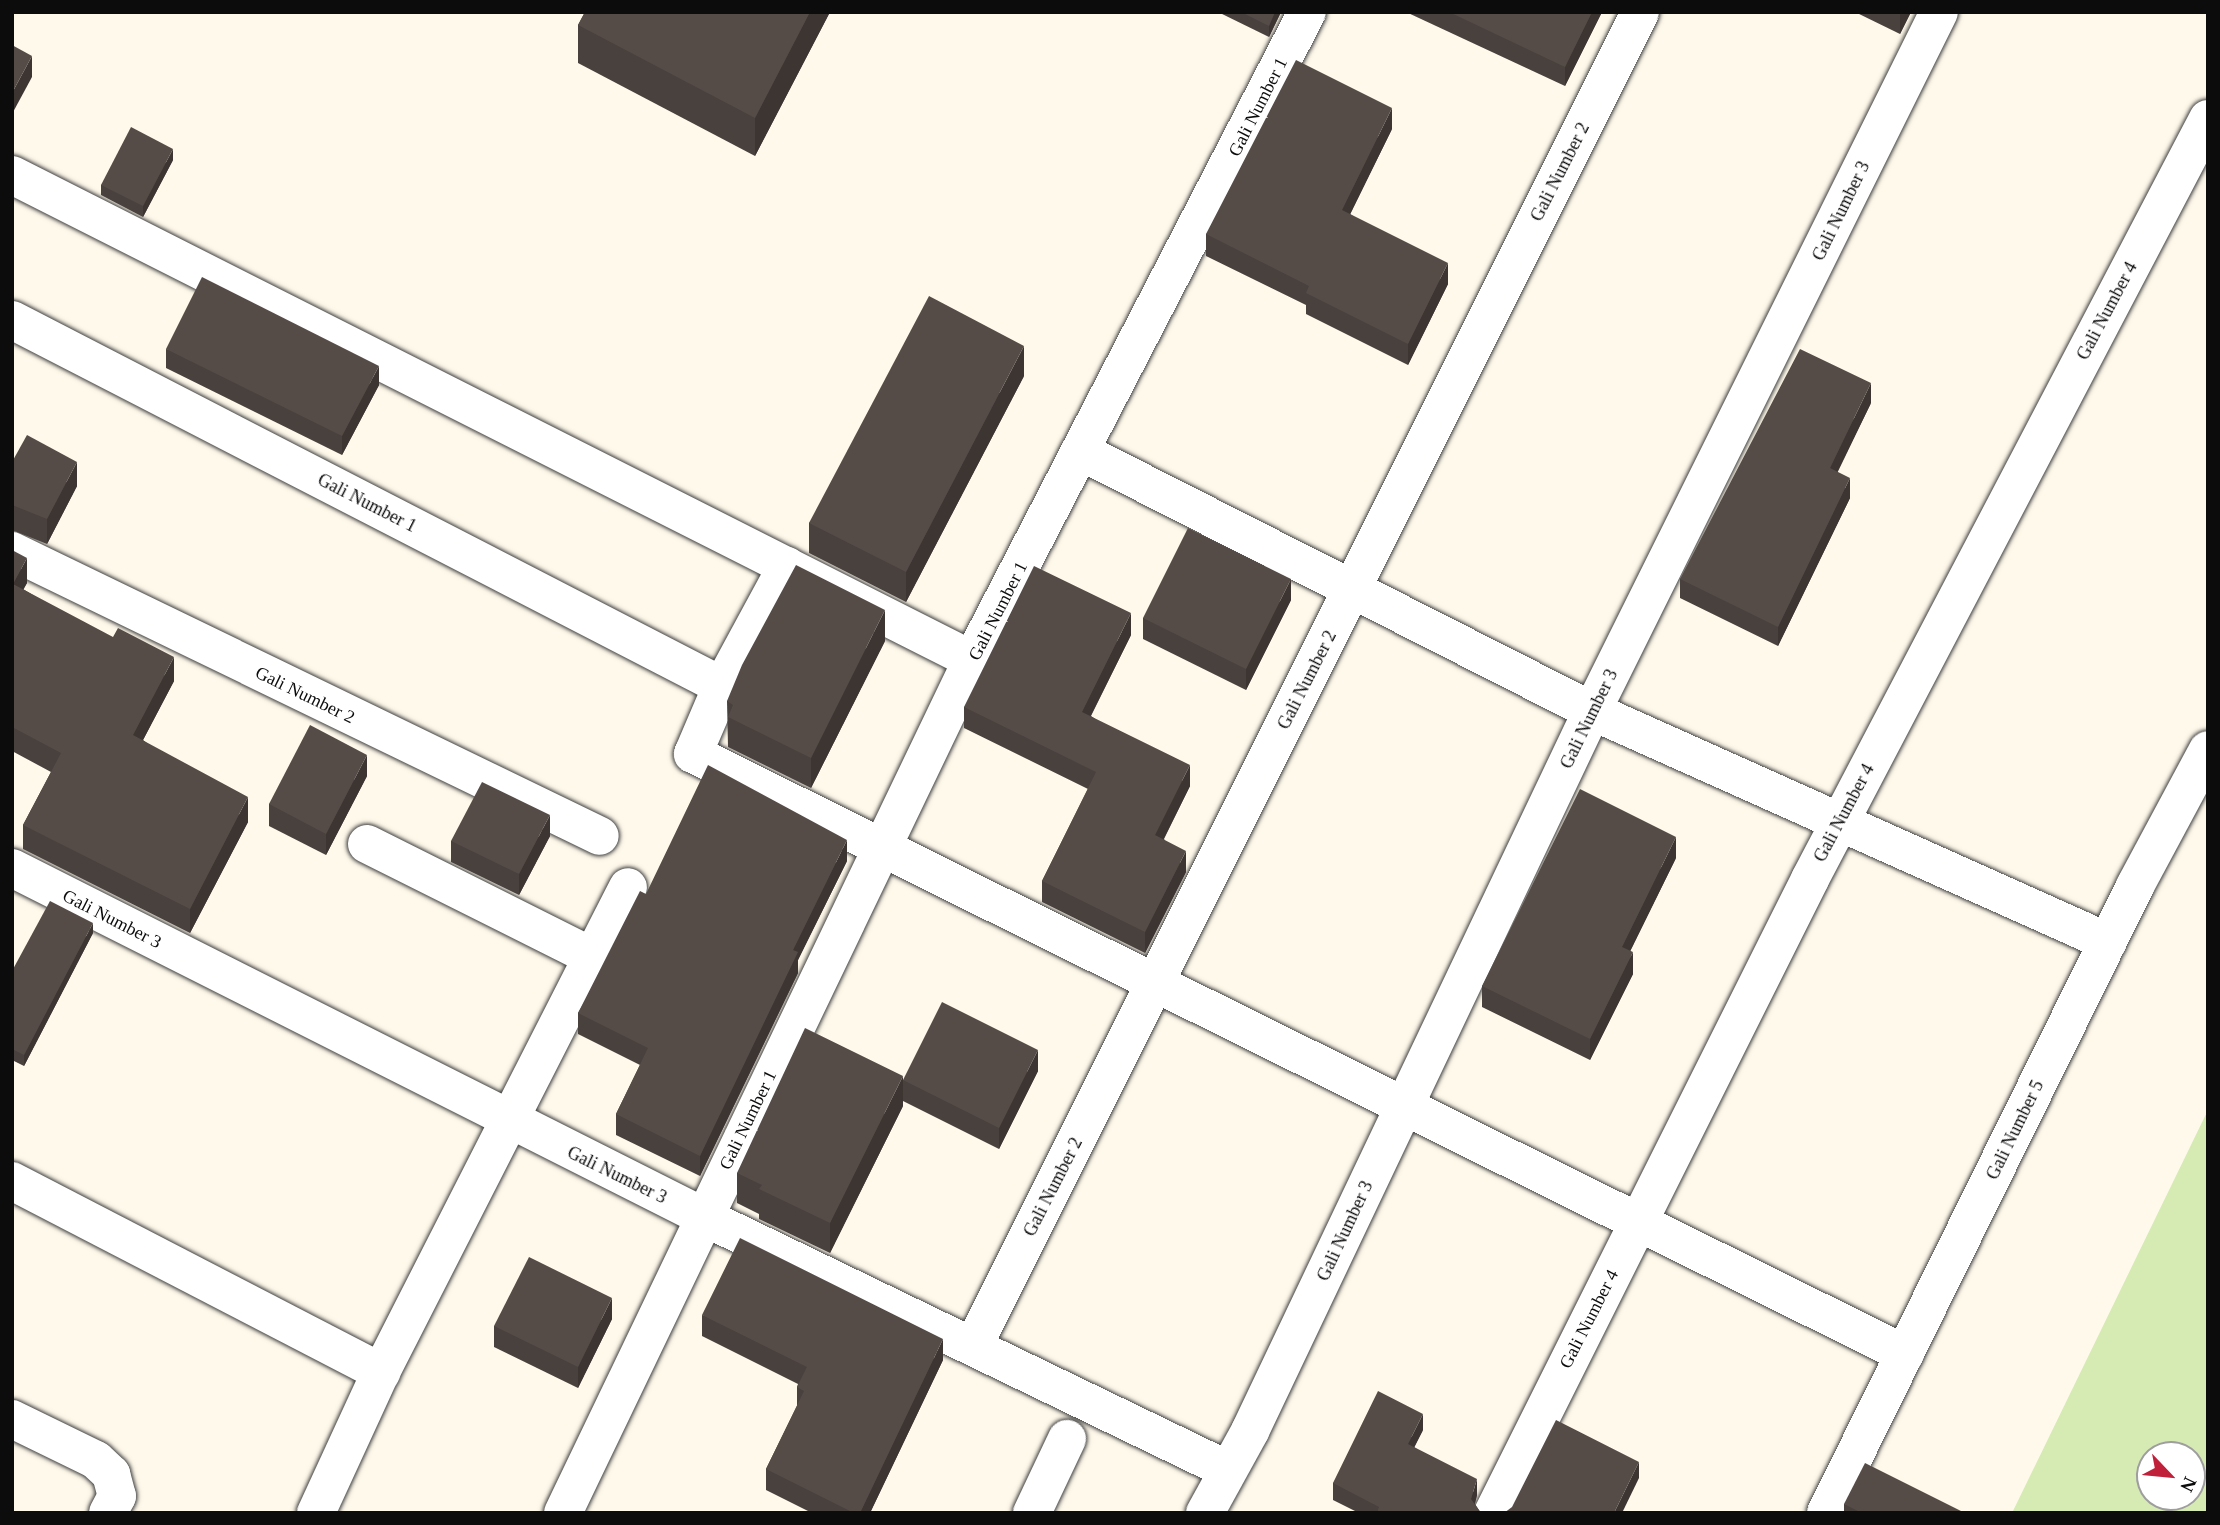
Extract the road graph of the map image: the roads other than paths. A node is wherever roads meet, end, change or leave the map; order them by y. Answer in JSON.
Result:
{"nodes":[{"id":1,"x":1307,"y":12,"type":"edge"},
{"id":2,"x":1640,"y":12,"type":"edge"},
{"id":3,"x":1939,"y":12,"type":"edge"},
{"id":4,"x":2208,"y":119,"type":"edge"},
{"id":5,"x":12,"y":175,"type":"edge"},
{"id":6,"x":12,"y":320,"type":"edge"},
{"id":7,"x":1080,"y":451,"type":"junction"},
{"id":8,"x":12,"y":551,"type":"edge"},
{"id":9,"x":787,"y":566,"type":"junction"},
{"id":10,"x":1352,"y":589,"type":"junction"},
{"id":11,"x":972,"y":660,"type":"junction"},
{"id":12,"x":722,"y":686,"type":"junction"},
{"id":13,"x":1592,"y":711,"type":"junction"},
{"id":14,"x":2208,"y":750,"type":"edge"},
{"id":15,"x":1840,"y":821,"type":"junction"},
{"id":16,"x":600,"y":836,"type":"dead end"},
{"id":17,"x":367,"y":844,"type":"dead end"},
{"id":18,"x":881,"y":848,"type":"junction"},
{"id":19,"x":12,"y":868,"type":"edge"},
{"id":20,"x":628,"y":887,"type":"dead end"},
{"id":21,"x":2108,"y":942,"type":"junction"},
{"id":22,"x":593,"y":957,"type":"junction"},
{"id":23,"x":1154,"y":983,"type":"junction"},
{"id":24,"x":1405,"y":1106,"type":"junction"},
{"id":25,"x":510,"y":1121,"type":"junction"},
{"id":26,"x":12,"y":1181,"type":"edge"},
{"id":27,"x":702,"y":1216,"type":"junction"},
{"id":28,"x":1639,"y":1220,"type":"junction"},
{"id":29,"x":973,"y":1347,"type":"junction"},
{"id":30,"x":1905,"y":1354,"type":"junction"},
{"id":31,"x":381,"y":1373,"type":"junction"},
{"id":32,"x":12,"y":1419,"type":"edge"},
{"id":33,"x":1067,"y":1439,"type":"dead end"},
{"id":34,"x":1228,"y":1470,"type":"junction"},
{"id":35,"x":108,"y":1513,"type":"edge"},
{"id":36,"x":316,"y":1513,"type":"edge"},
{"id":37,"x":563,"y":1513,"type":"edge"},
{"id":38,"x":1032,"y":1513,"type":"edge"},
{"id":39,"x":1205,"y":1513,"type":"edge"},
{"id":40,"x":1493,"y":1513,"type":"edge"},
{"id":41,"x":1826,"y":1513,"type":"edge"}],
"edges":[{"from":1,"to":7,"type":"street","name":"Gali Number 1"},
{"from":2,"to":10,"type":"street","name":"Gali Number 2"},
{"from":3,"to":13,"type":"street","name":"Gali Number 3"},
{"from":4,"to":15,"type":"street","name":"Gali Number 4"},
{"from":5,"to":9,"type":"street"},
{"from":6,"to":12,"type":"street","name":"Gali Number 1"},
{"from":7,"to":10,"type":"street"},
{"from":7,"to":11,"type":"street","name":"Gali Number 1"},
{"from":8,"to":16,"type":"street","name":"Gali Number 2"},
{"from":9,"to":11,"type":"street"},
{"from":9,"to":12,"type":"street"},
{"from":10,"to":13,"type":"street"},
{"from":10,"to":23,"type":"street","name":"Gali Number 2"},
{"from":11,"to":18,"type":"street","name":"Gali Number 1"},
{"from":12,"to":18,"type":"street"},
{"from":13,"to":15,"type":"street"},
{"from":13,"to":24,"type":"street","name":"Gali Number 3"},
{"from":14,"to":21,"type":"street","name":"Gali Number 5"},
{"from":15,"to":21,"type":"street"},
{"from":15,"to":28,"type":"street","name":"Gali Number 4"},
{"from":17,"to":22,"type":"street"},
{"from":18,"to":23,"type":"street"},
{"from":18,"to":27,"type":"street","name":"Gali Number 1"},
{"from":19,"to":25,"type":"street","name":"Gali Number 3"},
{"from":20,"to":22,"type":"street"},
{"from":21,"to":30,"type":"street","name":"Gali Number 5"},
{"from":22,"to":25,"type":"street"},
{"from":23,"to":24,"type":"street"},
{"from":23,"to":29,"type":"street","name":"Gali Number 2"},
{"from":24,"to":28,"type":"street"},
{"from":24,"to":34,"type":"street","name":"Gali Number 3"},
{"from":25,"to":27,"type":"street","name":"Gali Number 3"},
{"from":25,"to":31,"type":"street"},
{"from":26,"to":31,"type":"street"},
{"from":27,"to":29,"type":"street","name":"Gali Number 3"},
{"from":27,"to":37,"type":"street","name":"Gali Number 1"},
{"from":28,"to":30,"type":"street"},
{"from":28,"to":40,"type":"street","name":"Gali Number 4"},
{"from":29,"to":34,"type":"street","name":"Gali Number 3"},
{"from":30,"to":41,"type":"street","name":"Gali Number 5"},
{"from":31,"to":36,"type":"street"},
{"from":32,"to":35,"type":"street"},
{"from":33,"to":38,"type":"street"},
{"from":34,"to":39,"type":"street","name":"Gali Number 3"}]}
